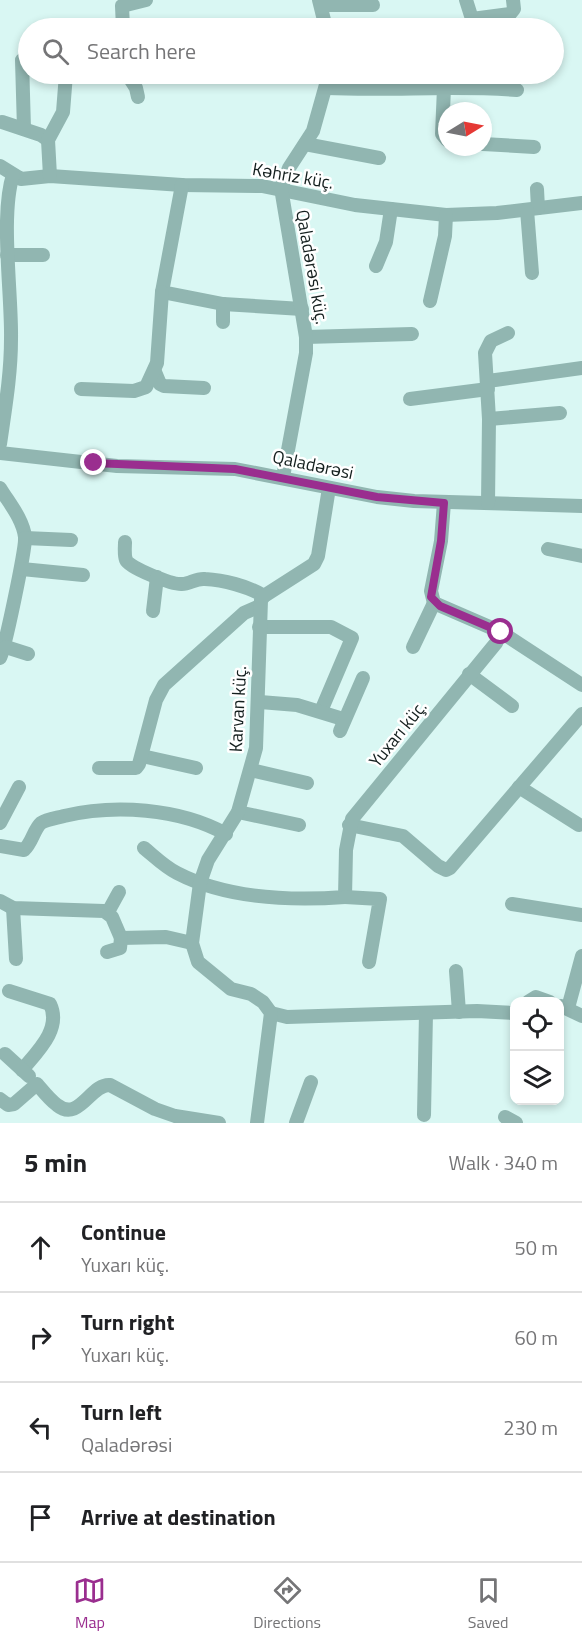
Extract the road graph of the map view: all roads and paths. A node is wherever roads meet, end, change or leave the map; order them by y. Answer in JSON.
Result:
{"nodes":[{"id":1,"x":146,"y":0,"type":"edge"},
{"id":2,"x":466,"y":0,"type":"edge"},
{"id":3,"x":513,"y":0,"type":"edge"},
{"id":4,"x":320,"y":2,"type":"edge"},
{"id":5,"x":373,"y":5,"type":"dead end"},
{"id":6,"x":120,"y":18,"type":"edge"},
{"id":7,"x":324,"y":18,"type":"edge"},
{"id":8,"x":470,"y":18,"type":"edge"},
{"id":9,"x":495,"y":18,"type":"edge"},
{"id":10,"x":23,"y":84,"type":"edge"},
{"id":11,"x":65,"y":84,"type":"edge"},
{"id":12,"x":133,"y":84,"type":"edge"},
{"id":13,"x":327,"y":84,"type":"edge"},
{"id":14,"x":343,"y":84,"type":"edge"},
{"id":15,"x":458,"y":84,"type":"edge"},
{"id":16,"x":490,"y":84,"type":"edge"},
{"id":17,"x":444,"y":88,"type":"junction"},
{"id":18,"x":517,"y":90,"type":"dead end"},
{"id":19,"x":138,"y":98,"type":"dead end"},
{"id":20,"x":443,"y":102,"type":"edge"},
{"id":21,"x":2,"y":122,"type":"dead end"},
{"id":22,"x":24,"y":129,"type":"junction"},
{"id":23,"x":48,"y":140,"type":"junction"},
{"id":24,"x":305,"y":144,"type":"junction"},
{"id":25,"x":492,"y":145,"type":"edge"},
{"id":26,"x":534,"y":147,"type":"dead end"},
{"id":27,"x":379,"y":158,"type":"dead end"},
{"id":28,"x":0,"y":166,"type":"edge"},
{"id":29,"x":13,"y":176,"type":"junction"},
{"id":30,"x":50,"y":176,"type":"junction"},
{"id":31,"x":182,"y":185,"type":"junction"},
{"id":32,"x":281,"y":188,"type":"junction"},
{"id":33,"x":537,"y":189,"type":"dead end"},
{"id":34,"x":582,"y":203,"type":"edge"},
{"id":35,"x":392,"y":209,"type":"junction"},
{"id":36,"x":533,"y":209,"type":"junction"},
{"id":37,"x":446,"y":215,"type":"junction"},
{"id":38,"x":43,"y":255,"type":"dead end"},
{"id":39,"x":5,"y":262,"type":"edge"},
{"id":40,"x":376,"y":266,"type":"dead end"},
{"id":41,"x":532,"y":273,"type":"dead end"},
{"id":42,"x":162,"y":292,"type":"junction"},
{"id":43,"x":430,"y":301,"type":"dead end"},
{"id":44,"x":5,"y":302,"type":"edge"},
{"id":45,"x":223,"y":304,"type":"junction"},
{"id":46,"x":302,"y":309,"type":"junction"},
{"id":47,"x":223,"y":322,"type":"dead end"},
{"id":48,"x":508,"y":333,"type":"dead end"},
{"id":49,"x":412,"y":334,"type":"dead end"},
{"id":50,"x":306,"y":337,"type":"junction"},
{"id":51,"x":582,"y":368,"type":"edge"},
{"id":52,"x":155,"y":372,"type":"junction"},
{"id":53,"x":488,"y":385,"type":"junction"},
{"id":54,"x":204,"y":388,"type":"dead end"},
{"id":55,"x":81,"y":389,"type":"dead end"},
{"id":56,"x":410,"y":399,"type":"dead end"},
{"id":57,"x":560,"y":412,"type":"dead end"},
{"id":58,"x":489,"y":419,"type":"junction"},
{"id":59,"x":0,"y":444,"type":"edge"},
{"id":60,"x":0,"y":453,"type":"edge"},
{"id":61,"x":283,"y":477,"type":"junction"},
{"id":62,"x":0,"y":488,"type":"edge"},
{"id":63,"x":330,"y":488,"type":"junction"},
{"id":64,"x":444,"y":503,"type":"junction"},
{"id":65,"x":488,"y":503,"type":"junction"},
{"id":66,"x":582,"y":506,"type":"edge"},
{"id":67,"x":26,"y":538,"type":"junction"},
{"id":68,"x":71,"y":540,"type":"dead end"},
{"id":69,"x":125,"y":542,"type":"dead end"},
{"id":70,"x":548,"y":549,"type":"dead end"},
{"id":71,"x":582,"y":556,"type":"edge"},
{"id":72,"x":22,"y":568,"type":"junction"},
{"id":73,"x":83,"y":575,"type":"dead end"},
{"id":74,"x":157,"y":577,"type":"junction"},
{"id":75,"x":262,"y":601,"type":"junction"},
{"id":76,"x":434,"y":603,"type":"junction"},
{"id":77,"x":153,"y":611,"type":"dead end"},
{"id":78,"x":259,"y":627,"type":"junction"},
{"id":79,"x":501,"y":632,"type":"junction"},
{"id":80,"x":413,"y":647,"type":"dead end"},
{"id":81,"x":3,"y":653,"type":"edge"},
{"id":82,"x":28,"y":654,"type":"dead end"},
{"id":83,"x":469,"y":674,"type":"junction"},
{"id":84,"x":363,"y":678,"type":"dead end"},
{"id":85,"x":581,"y":683,"type":"edge"},
{"id":86,"x":260,"y":702,"type":"junction"},
{"id":87,"x":512,"y":706,"type":"dead end"},
{"id":88,"x":321,"y":711,"type":"junction"},
{"id":89,"x":582,"y":714,"type":"edge"},
{"id":90,"x":142,"y":756,"type":"junction"},
{"id":91,"x":99,"y":768,"type":"dead end"},
{"id":92,"x":196,"y":768,"type":"dead end"},
{"id":93,"x":251,"y":770,"type":"junction"},
{"id":94,"x":307,"y":783,"type":"dead end"},
{"id":95,"x":19,"y":787,"type":"dead end"},
{"id":96,"x":519,"y":788,"type":"junction"},
{"id":97,"x":238,"y":812,"type":"junction"},
{"id":98,"x":0,"y":823,"type":"edge"},
{"id":99,"x":299,"y":825,"type":"dead end"},
{"id":100,"x":350,"y":825,"type":"junction"},
{"id":101,"x":579,"y":825,"type":"dead end"},
{"id":102,"x":226,"y":834,"type":"junction"},
{"id":103,"x":0,"y":846,"type":"edge"},
{"id":104,"x":144,"y":848,"type":"dead end"},
{"id":105,"x":200,"y":883,"type":"junction"},
{"id":106,"x":119,"y":892,"type":"dead end"},
{"id":107,"x":345,"y":897,"type":"junction"},
{"id":108,"x":0,"y":901,"type":"edge"},
{"id":109,"x":512,"y":904,"type":"dead end"},
{"id":110,"x":13,"y":908,"type":"junction"},
{"id":111,"x":108,"y":912,"type":"junction"},
{"id":112,"x":582,"y":915,"type":"edge"},
{"id":113,"x":121,"y":938,"type":"junction"},
{"id":114,"x":192,"y":943,"type":"junction"},
{"id":115,"x":107,"y":952,"type":"dead end"},
{"id":116,"x":582,"y":956,"type":"edge"},
{"id":117,"x":16,"y":959,"type":"dead end"},
{"id":118,"x":369,"y":962,"type":"dead end"},
{"id":119,"x":456,"y":971,"type":"dead end"},
{"id":120,"x":9,"y":991,"type":"dead end"},
{"id":121,"x":564,"y":1007,"type":"edge"},
{"id":122,"x":459,"y":1012,"type":"junction"},
{"id":123,"x":271,"y":1013,"type":"junction"},
{"id":124,"x":426,"y":1013,"type":"junction"},
{"id":125,"x":510,"y":1013,"type":"edge"},
{"id":126,"x":582,"y":1016,"type":"edge"},
{"id":127,"x":5,"y":1054,"type":"dead end"},
{"id":128,"x":22,"y":1071,"type":"junction"},
{"id":129,"x":311,"y":1082,"type":"dead end"},
{"id":130,"x":37,"y":1084,"type":"junction"},
{"id":131,"x":0,"y":1099,"type":"edge"},
{"id":132,"x":424,"y":1115,"type":"dead end"},
{"id":133,"x":219,"y":1123,"type":"edge"},
{"id":134,"x":257,"y":1123,"type":"edge"},
{"id":135,"x":296,"y":1123,"type":"edge"}],
"edges":[{"from":1,"to":6,"type":"street"},
{"from":2,"to":8,"type":"street"},
{"from":3,"to":9,"type":"street"},
{"from":4,"to":5,"type":"street"},
{"from":4,"to":7,"type":"street"},
{"from":10,"to":22,"type":"street"},
{"from":11,"to":23,"type":"street"},
{"from":12,"to":19,"type":"street"},
{"from":13,"to":24,"type":"street","name":"Qaladərəsi küç."},
{"from":14,"to":17,"type":"street"},
{"from":15,"to":17,"type":"street"},
{"from":16,"to":18,"type":"street"},
{"from":17,"to":20,"type":"street"},
{"from":21,"to":22,"type":"street"},
{"from":22,"to":23,"type":"street"},
{"from":23,"to":30,"type":"street"},
{"from":24,"to":27,"type":"street"},
{"from":24,"to":32,"type":"street","name":"Qaladərəsi küç."},
{"from":25,"to":26,"type":"street"},
{"from":28,"to":29,"type":"street"},
{"from":29,"to":30,"type":"street","name":"Kəhriz küç."},
{"from":29,"to":39,"type":"street"},
{"from":30,"to":31,"type":"street","name":"Kəhriz küç."},
{"from":31,"to":32,"type":"street","name":"Kəhriz küç."},
{"from":31,"to":42,"type":"street"},
{"from":32,"to":35,"type":"street","name":"Kəhriz küç."},
{"from":32,"to":46,"type":"street","name":"Qaladərəsi küç."},
{"from":33,"to":36,"type":"street"},
{"from":34,"to":36,"type":"street","name":"Kəhriz küç."},
{"from":35,"to":37,"type":"street","name":"Kəhriz küç."},
{"from":35,"to":40,"type":"street"},
{"from":36,"to":37,"type":"street","name":"Kəhriz küç."},
{"from":36,"to":41,"type":"street"},
{"from":37,"to":43,"type":"street"},
{"from":38,"to":39,"type":"street"},
{"from":39,"to":44,"type":"street"},
{"from":42,"to":45,"type":"street"},
{"from":42,"to":52,"type":"street"},
{"from":44,"to":59,"type":"street"},
{"from":45,"to":46,"type":"street"},
{"from":45,"to":47,"type":"street"},
{"from":46,"to":50,"type":"street","name":"Qaladərəsi küç."},
{"from":48,"to":53,"type":"street"},
{"from":49,"to":50,"type":"street"},
{"from":50,"to":61,"type":"street","name":"Qaladərəsi küç."},
{"from":51,"to":53,"type":"street"},
{"from":52,"to":54,"type":"street"},
{"from":52,"to":55,"type":"street"},
{"from":53,"to":56,"type":"street"},
{"from":53,"to":58,"type":"street"},
{"from":57,"to":58,"type":"street"},
{"from":58,"to":65,"type":"street"},
{"from":60,"to":61,"type":"street","name":"Qaladərəsi"},
{"from":61,"to":63,"type":"street","name":"Qaladərəsi"},
{"from":62,"to":67,"type":"street"},
{"from":63,"to":64,"type":"street","name":"Qaladərəsi"},
{"from":63,"to":75,"type":"street"},
{"from":64,"to":65,"type":"street","name":"Qaladərəsi"},
{"from":64,"to":76,"type":"street"},
{"from":65,"to":66,"type":"street","name":"Qaladərəsi"},
{"from":67,"to":68,"type":"street"},
{"from":67,"to":72,"type":"street"},
{"from":69,"to":74,"type":"street"},
{"from":70,"to":71,"type":"street"},
{"from":72,"to":73,"type":"street"},
{"from":72,"to":81,"type":"street"},
{"from":74,"to":75,"type":"street"},
{"from":74,"to":77,"type":"street"},
{"from":75,"to":78,"type":"street","name":"Karvan küç."},
{"from":75,"to":90,"type":"street"},
{"from":76,"to":79,"type":"street"},
{"from":76,"to":80,"type":"street"},
{"from":78,"to":86,"type":"street","name":"Karvan küç."},
{"from":78,"to":88,"type":"street"},
{"from":79,"to":83,"type":"street","name":"Yuxarı küç."},
{"from":79,"to":85,"type":"street"},
{"from":81,"to":82,"type":"street"},
{"from":83,"to":87,"type":"street"},
{"from":83,"to":100,"type":"street","name":"Yuxarı küç."},
{"from":84,"to":88,"type":"street"},
{"from":86,"to":88,"type":"street"},
{"from":86,"to":93,"type":"street","name":"Karvan küç."},
{"from":89,"to":96,"type":"street"},
{"from":90,"to":91,"type":"street"},
{"from":90,"to":92,"type":"street"},
{"from":93,"to":94,"type":"street"},
{"from":93,"to":97,"type":"street","name":"Karvan küç."},
{"from":95,"to":98,"type":"street"},
{"from":96,"to":100,"type":"street"},
{"from":96,"to":101,"type":"street"},
{"from":97,"to":99,"type":"street"},
{"from":97,"to":102,"type":"street","name":"Karvan küç."},
{"from":100,"to":107,"type":"street"},
{"from":102,"to":103,"type":"street"},
{"from":102,"to":105,"type":"street","name":"Karvan küç."},
{"from":104,"to":105,"type":"street"},
{"from":105,"to":107,"type":"street"},
{"from":105,"to":114,"type":"street","name":"Karvan küç."},
{"from":106,"to":111,"type":"street"},
{"from":107,"to":118,"type":"street"},
{"from":108,"to":110,"type":"street"},
{"from":109,"to":112,"type":"street"},
{"from":110,"to":111,"type":"street"},
{"from":110,"to":117,"type":"street"},
{"from":111,"to":113,"type":"street"},
{"from":113,"to":114,"type":"street"},
{"from":113,"to":115,"type":"street"},
{"from":114,"to":123,"type":"street"},
{"from":116,"to":121,"type":"street"},
{"from":119,"to":122,"type":"street"},
{"from":120,"to":128,"type":"street"},
{"from":121,"to":126,"type":"street"},
{"from":122,"to":124,"type":"street"},
{"from":122,"to":125,"type":"street"},
{"from":123,"to":124,"type":"street"},
{"from":123,"to":134,"type":"street"},
{"from":124,"to":132,"type":"street"},
{"from":127,"to":128,"type":"street"},
{"from":128,"to":130,"type":"street"},
{"from":129,"to":135,"type":"street"},
{"from":130,"to":131,"type":"street"},
{"from":130,"to":133,"type":"street"}]}
